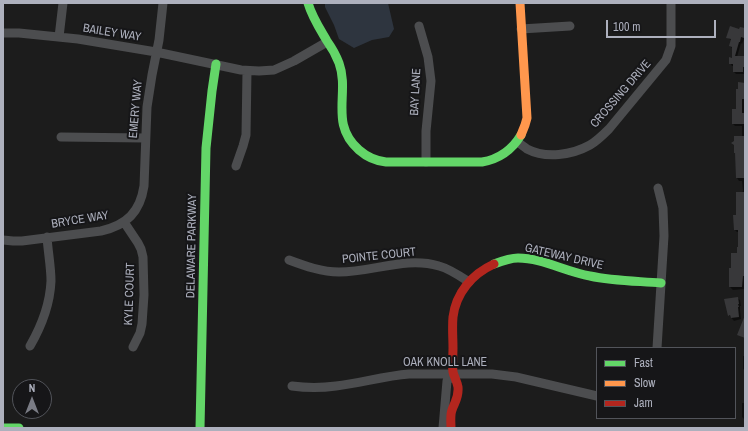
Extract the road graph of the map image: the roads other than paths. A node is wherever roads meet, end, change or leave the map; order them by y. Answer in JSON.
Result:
{"nodes":[{"id":1,"x":62,"y":3,"type":"edge"},
{"id":2,"x":163,"y":3,"type":"edge"},
{"id":3,"x":308,"y":3,"type":"edge"},
{"id":4,"x":520,"y":3,"type":"edge"},
{"id":5,"x":671,"y":3,"type":"edge"},
{"id":6,"x":419,"y":26,"type":"dead end"},
{"id":7,"x":570,"y":26,"type":"dead end"},
{"id":8,"x":521,"y":29,"type":"junction"},
{"id":9,"x":3,"y":33,"type":"edge"},
{"id":10,"x":59,"y":37,"type":"junction"},
{"id":11,"x":327,"y":42,"type":"junction"},
{"id":12,"x":156,"y":52,"type":"junction"},
{"id":13,"x":216,"y":64,"type":"junction"},
{"id":14,"x":248,"y":71,"type":"junction"},
{"id":15,"x":61,"y":137,"type":"dead end"},
{"id":16,"x":145,"y":138,"type":"junction"},
{"id":17,"x":517,"y":142,"type":"junction"},
{"id":18,"x":426,"y":162,"type":"junction"},
{"id":19,"x":236,"y":166,"type":"dead end"},
{"id":20,"x":145,"y":167,"type":"joint"},
{"id":21,"x":658,"y":188,"type":"dead end"},
{"id":22,"x":124,"y":222,"type":"junction"},
{"id":23,"x":47,"y":237,"type":"junction"},
{"id":24,"x":3,"y":240,"type":"edge"},
{"id":25,"x":289,"y":260,"type":"dead end"},
{"id":26,"x":469,"y":282,"type":"junction"},
{"id":27,"x":661,"y":283,"type":"junction"},
{"id":28,"x":30,"y":346,"type":"dead end"},
{"id":29,"x":133,"y":347,"type":"dead end"},
{"id":30,"x":657,"y":347,"type":"edge"},
{"id":31,"x":454,"y":374,"type":"junction"},
{"id":32,"x":292,"y":386,"type":"dead end"},
{"id":33,"x":596,"y":396,"type":"edge"},
{"id":34,"x":3,"y":428,"type":"edge"},
{"id":35,"x":19,"y":428,"type":"edge"},
{"id":36,"x":200,"y":428,"type":"edge"},
{"id":37,"x":443,"y":428,"type":"edge"},
{"id":38,"x":451,"y":428,"type":"edge"}],
"edges":[{"from":1,"to":10,"type":"street"},
{"from":2,"to":12,"type":"street","name":"EMERY WAY"},
{"from":3,"to":11,"type":"street"},
{"from":4,"to":8,"type":"street"},
{"from":5,"to":17,"type":"street","name":"CROSSING DRIVE"},
{"from":6,"to":18,"type":"street","name":"BAY LANE"},
{"from":7,"to":8,"type":"street"},
{"from":8,"to":17,"type":"street"},
{"from":9,"to":10,"type":"street","name":"BAILEY WAY"},
{"from":10,"to":12,"type":"street","name":"BAILEY WAY"},
{"from":11,"to":14,"type":"street","name":"BAILEY WAY"},
{"from":11,"to":18,"type":"street"},
{"from":12,"to":13,"type":"street","name":"BAILEY WAY"},
{"from":12,"to":16,"type":"street","name":"EMERY WAY"},
{"from":13,"to":14,"type":"street","name":"BAILEY WAY"},
{"from":13,"to":36,"type":"street","name":"DELAWARE PARKWAY"},
{"from":14,"to":19,"type":"street"},
{"from":15,"to":16,"type":"street"},
{"from":16,"to":20,"type":"street","name":"EMERY WAY"},
{"from":17,"to":18,"type":"street"},
{"from":20,"to":22,"type":"street","name":"BRYCE WAY"},
{"from":21,"to":27,"type":"street"},
{"from":22,"to":23,"type":"street","name":"BRYCE WAY"},
{"from":22,"to":29,"type":"street","name":"KYLE COURT"},
{"from":23,"to":24,"type":"street","name":"BRYCE WAY"},
{"from":23,"to":28,"type":"street"},
{"from":25,"to":26,"type":"street","name":"POINTE COURT"},
{"from":26,"to":27,"type":"street","name":"GATEWAY DRIVE"},
{"from":26,"to":31,"type":"street","name":"GATEWAY DRIVE"},
{"from":27,"to":30,"type":"street"},
{"from":31,"to":32,"type":"street","name":"OAK KNOLL LANE"},
{"from":31,"to":33,"type":"street","name":"OAK KNOLL LANE"},
{"from":31,"to":37,"type":"street","name":"GATEWAY DRIVE"},
{"from":31,"to":38,"type":"street","name":"GATEWAY DRIVE"},
{"from":34,"to":35,"type":"street"}]}
